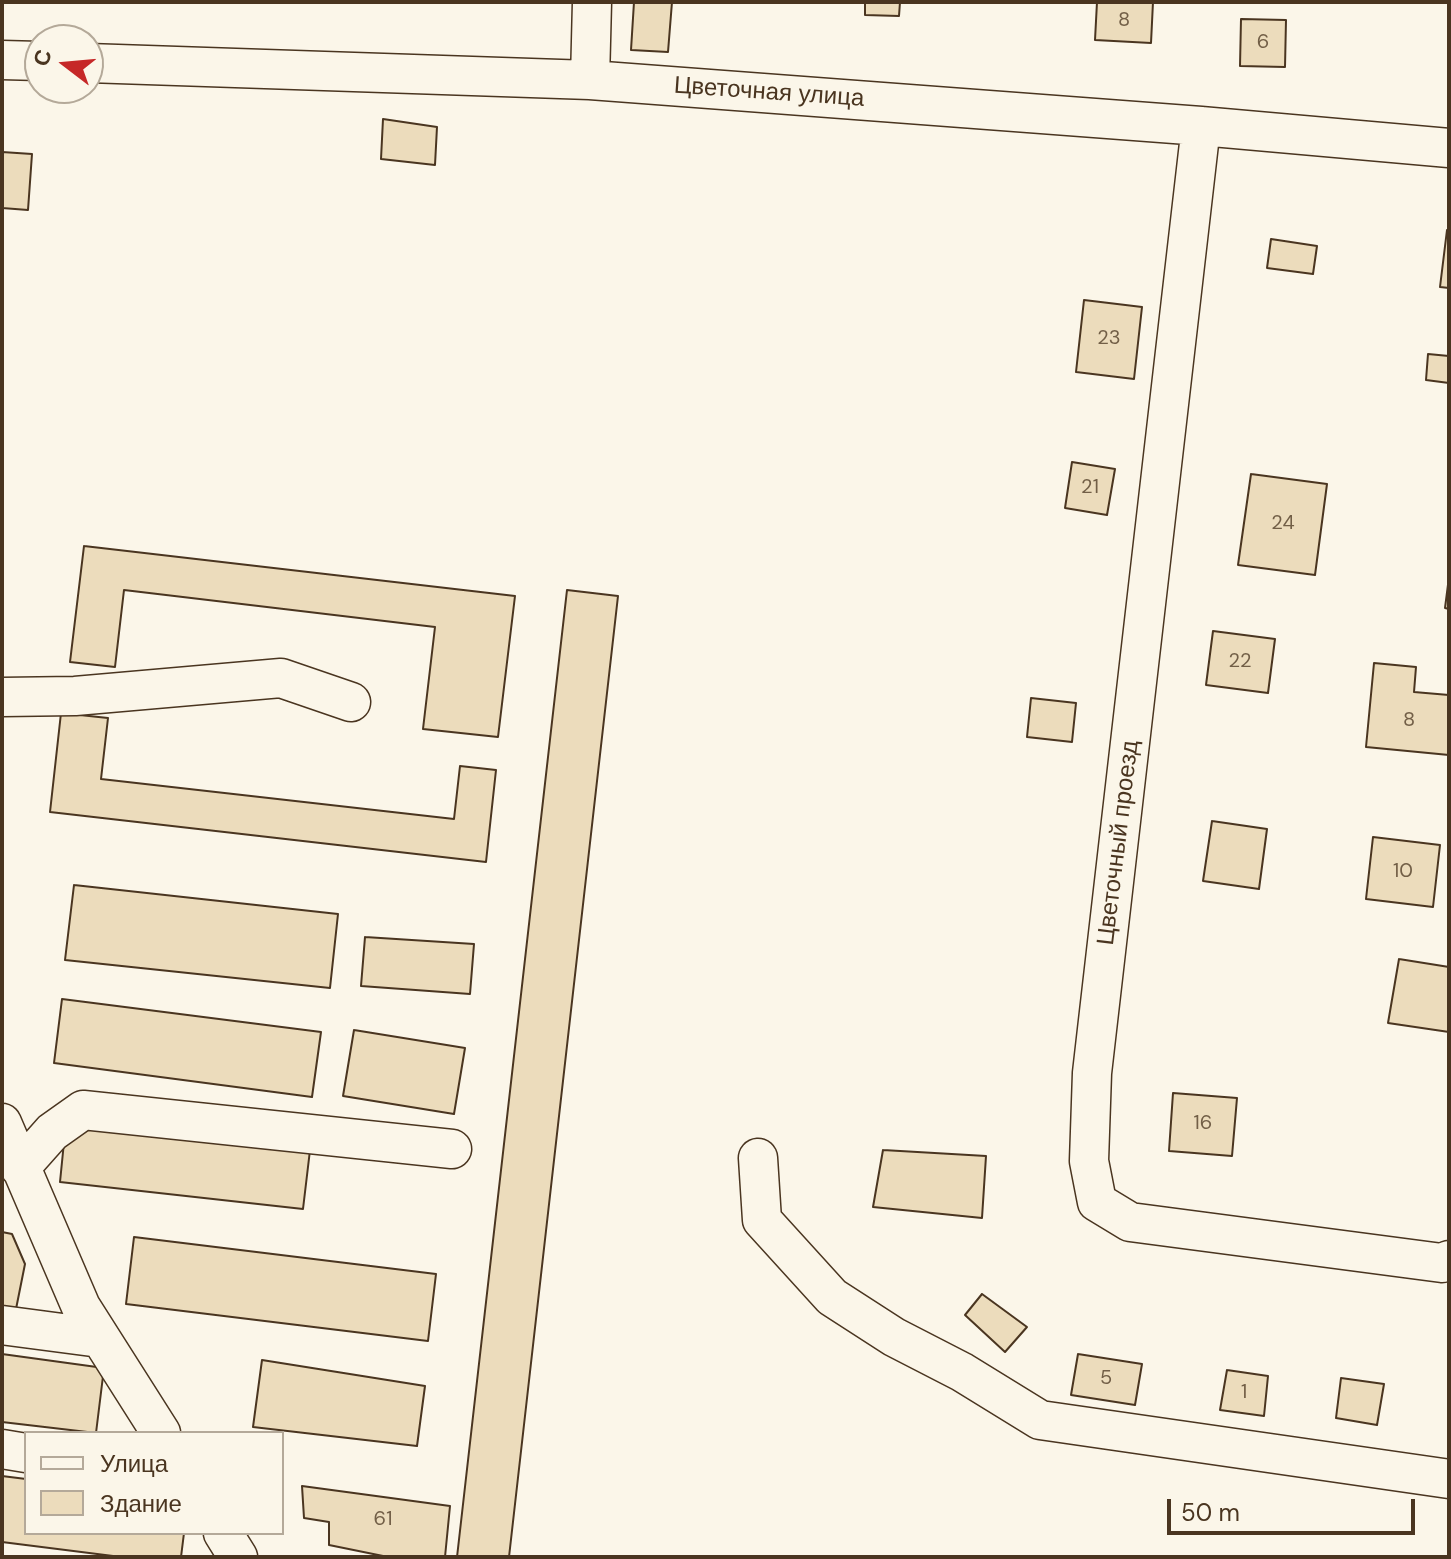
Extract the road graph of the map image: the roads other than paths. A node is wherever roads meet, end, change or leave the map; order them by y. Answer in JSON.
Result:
{"nodes":[{"id":1,"x":592,"y":2,"type":"edge"},
{"id":2,"x":2,"y":60,"type":"edge"},
{"id":3,"x":24,"y":61,"type":"edge"},
{"id":4,"x":104,"y":64,"type":"edge"},
{"id":5,"x":590,"y":80,"type":"junction"},
{"id":6,"x":1201,"y":126,"type":"junction"},
{"id":7,"x":1449,"y":148,"type":"edge"},
{"id":8,"x":2,"y":697,"type":"edge"},
{"id":9,"x":351,"y":702,"type":"dead end"},
{"id":10,"x":3,"y":1127,"type":"edge"},
{"id":11,"x":452,"y":1149,"type":"dead end"},
{"id":12,"x":758,"y":1158,"type":"dead end"},
{"id":13,"x":20,"y":1168,"type":"junction"},
{"id":14,"x":1449,"y":1260,"type":"edge"},
{"id":15,"x":2,"y":1325,"type":"edge"},
{"id":16,"x":100,"y":1338,"type":"junction"},
{"id":17,"x":160,"y":1431,"type":"edge"},
{"id":18,"x":2,"y":1449,"type":"edge"},
{"id":19,"x":24,"y":1453,"type":"edge"},
{"id":20,"x":1449,"y":1479,"type":"edge"},
{"id":21,"x":224,"y":1535,"type":"edge"},
{"id":22,"x":238,"y":1557,"type":"edge"}],
"edges":[{"from":1,"to":5,"type":"street"},
{"from":2,"to":3,"type":"street"},
{"from":4,"to":5,"type":"street","name":"Цветочная улица"},
{"from":5,"to":6,"type":"street","name":"Цветочная улица"},
{"from":6,"to":7,"type":"street","name":"Цветочная улица"},
{"from":6,"to":14,"type":"street","name":"Цветочный проезд"},
{"from":8,"to":9,"type":"street"},
{"from":10,"to":13,"type":"street"},
{"from":11,"to":13,"type":"street"},
{"from":12,"to":20,"type":"street"},
{"from":13,"to":16,"type":"street"},
{"from":15,"to":16,"type":"street"},
{"from":16,"to":17,"type":"street"},
{"from":18,"to":19,"type":"street"},
{"from":21,"to":22,"type":"street"}]}
